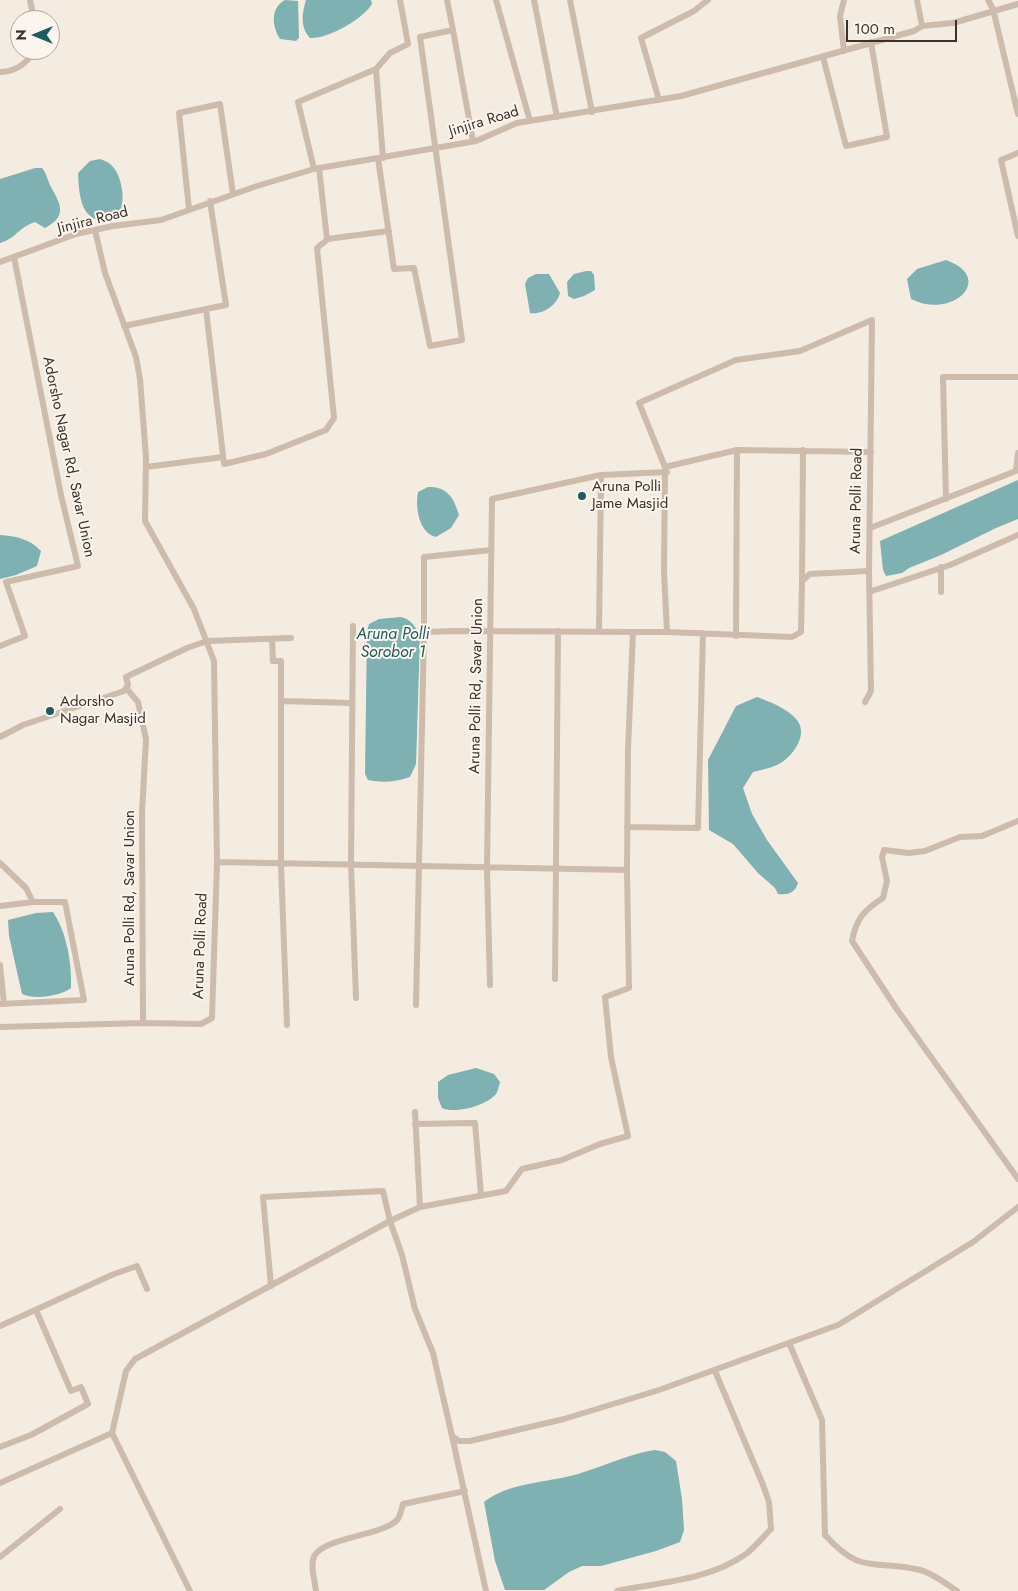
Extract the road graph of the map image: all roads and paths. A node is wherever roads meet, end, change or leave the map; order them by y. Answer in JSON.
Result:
{"nodes":[{"id":1,"x":400,"y":0,"type":"edge"},
{"id":2,"x":447,"y":0,"type":"edge"},
{"id":3,"x":496,"y":0,"type":"edge"},
{"id":4,"x":534,"y":0,"type":"edge"},
{"id":5,"x":570,"y":0,"type":"edge"},
{"id":6,"x":708,"y":0,"type":"edge"},
{"id":7,"x":844,"y":0,"type":"edge"},
{"id":8,"x":918,"y":0,"type":"edge"},
{"id":9,"x":988,"y":0,"type":"edge"},
{"id":10,"x":1018,"y":4,"type":"edge"},
{"id":11,"x":993,"y":9,"type":"junction"},
{"id":12,"x":922,"y":26,"type":"junction"},
{"id":13,"x":453,"y":30,"type":"junction"},
{"id":14,"x":871,"y":42,"type":"junction"},
{"id":15,"x":844,"y":51,"type":"junction"},
{"id":16,"x":823,"y":57,"type":"junction"},
{"id":17,"x":28,"y":60,"type":"edge"},
{"id":18,"x":376,"y":69,"type":"junction"},
{"id":19,"x":0,"y":72,"type":"edge"},
{"id":20,"x":658,"y":100,"type":"junction"},
{"id":21,"x":592,"y":112,"type":"junction"},
{"id":22,"x":1018,"y":114,"type":"edge"},
{"id":23,"x":556,"y":116,"type":"junction"},
{"id":24,"x":530,"y":121,"type":"junction"},
{"id":25,"x":473,"y":141,"type":"junction"},
{"id":26,"x":435,"y":149,"type":"junction"},
{"id":27,"x":1018,"y":153,"type":"edge"},
{"id":28,"x":381,"y":158,"type":"junction"},
{"id":29,"x":316,"y":168,"type":"junction"},
{"id":30,"x":233,"y":194,"type":"junction"},
{"id":31,"x":210,"y":201,"type":"junction"},
{"id":32,"x":189,"y":209,"type":"junction"},
{"id":33,"x":95,"y":230,"type":"junction"},
{"id":34,"x":389,"y":231,"type":"junction"},
{"id":35,"x":1018,"y":236,"type":"edge"},
{"id":36,"x":328,"y":238,"type":"junction"},
{"id":37,"x":14,"y":257,"type":"junction"},
{"id":38,"x":0,"y":262,"type":"edge"},
{"id":39,"x":206,"y":308,"type":"junction"},
{"id":40,"x":124,"y":326,"type":"junction"},
{"id":41,"x":1018,"y":377,"type":"edge"},
{"id":42,"x":737,"y":450,"type":"junction"},
{"id":43,"x":803,"y":450,"type":"junction"},
{"id":44,"x":871,"y":452,"type":"junction"},
{"id":45,"x":1018,"y":454,"type":"edge"},
{"id":46,"x":223,"y":457,"type":"junction"},
{"id":47,"x":146,"y":467,"type":"junction"},
{"id":48,"x":666,"y":470,"type":"junction"},
{"id":49,"x":601,"y":475,"type":"junction"},
{"id":50,"x":946,"y":498,"type":"junction"},
{"id":51,"x":870,"y":528,"type":"junction"},
{"id":52,"x":1018,"y":534,"type":"edge"},
{"id":53,"x":491,"y":550,"type":"junction"},
{"id":54,"x":941,"y":567,"type":"junction"},
{"id":55,"x":869,"y":571,"type":"junction"},
{"id":56,"x":802,"y":580,"type":"junction"},
{"id":57,"x":869,"y":592,"type":"junction"},
{"id":58,"x":941,"y":592,"type":"dead end"},
{"id":59,"x":353,"y":626,"type":"dead end"},
{"id":60,"x":490,"y":631,"type":"junction"},
{"id":61,"x":558,"y":631,"type":"junction"},
{"id":62,"x":424,"y":632,"type":"junction"},
{"id":63,"x":599,"y":632,"type":"junction"},
{"id":64,"x":633,"y":632,"type":"junction"},
{"id":65,"x":667,"y":632,"type":"junction"},
{"id":66,"x":703,"y":634,"type":"junction"},
{"id":67,"x":736,"y":636,"type":"junction"},
{"id":68,"x":291,"y":638,"type":"dead end"},
{"id":69,"x":272,"y":639,"type":"junction"},
{"id":70,"x":207,"y":641,"type":"junction"},
{"id":71,"x":0,"y":646,"type":"edge"},
{"id":72,"x":127,"y":689,"type":"junction"},
{"id":73,"x":281,"y":702,"type":"junction"},
{"id":74,"x":865,"y":702,"type":"dead end"},
{"id":75,"x":352,"y":703,"type":"junction"},
{"id":76,"x":0,"y":736,"type":"edge"},
{"id":77,"x":1018,"y":820,"type":"edge"},
{"id":78,"x":627,"y":827,"type":"junction"},
{"id":79,"x":217,"y":862,"type":"junction"},
{"id":80,"x":0,"y":863,"type":"edge"},
{"id":81,"x":352,"y":864,"type":"junction"},
{"id":82,"x":282,"y":865,"type":"junction"},
{"id":83,"x":418,"y":865,"type":"junction"},
{"id":84,"x":487,"y":869,"type":"junction"},
{"id":85,"x":556,"y":870,"type":"junction"},
{"id":86,"x":627,"y":870,"type":"junction"},
{"id":87,"x":33,"y":902,"type":"junction"},
{"id":88,"x":0,"y":906,"type":"edge"},
{"id":89,"x":0,"y":965,"type":"edge"},
{"id":90,"x":554,"y":979,"type":"dead end"},
{"id":91,"x":490,"y":984,"type":"dead end"},
{"id":92,"x":356,"y":998,"type":"dead end"},
{"id":93,"x":2,"y":1004,"type":"edge"},
{"id":94,"x":416,"y":1005,"type":"dead end"},
{"id":95,"x":143,"y":1023,"type":"junction"},
{"id":96,"x":287,"y":1025,"type":"dead end"},
{"id":97,"x":0,"y":1027,"type":"edge"},
{"id":98,"x":415,"y":1112,"type":"dead end"},
{"id":99,"x":416,"y":1124,"type":"junction"},
{"id":100,"x":1018,"y":1179,"type":"edge"},
{"id":101,"x":480,"y":1195,"type":"junction"},
{"id":102,"x":420,"y":1207,"type":"junction"},
{"id":103,"x":1018,"y":1207,"type":"edge"},
{"id":104,"x":390,"y":1221,"type":"junction"},
{"id":105,"x":272,"y":1286,"type":"junction"},
{"id":106,"x":147,"y":1289,"type":"dead end"},
{"id":107,"x":36,"y":1310,"type":"junction"},
{"id":108,"x":0,"y":1326,"type":"edge"},
{"id":109,"x":790,"y":1343,"type":"junction"},
{"id":110,"x":715,"y":1371,"type":"junction"},
{"id":111,"x":112,"y":1433,"type":"junction"},
{"id":112,"x":452,"y":1436,"type":"junction"},
{"id":113,"x":0,"y":1447,"type":"edge"},
{"id":114,"x":0,"y":1483,"type":"edge"},
{"id":115,"x":465,"y":1491,"type":"junction"},
{"id":116,"x":60,"y":1510,"type":"dead end"},
{"id":117,"x":0,"y":1557,"type":"edge"},
{"id":118,"x":190,"y":1591,"type":"edge"},
{"id":119,"x":316,"y":1591,"type":"edge"},
{"id":120,"x":486,"y":1591,"type":"edge"},
{"id":121,"x":616,"y":1591,"type":"edge"},
{"id":122,"x":957,"y":1591,"type":"edge"}],
"edges":[{"from":1,"to":18,"type":"street"},
{"from":2,"to":13,"type":"street"},
{"from":3,"to":24,"type":"street"},
{"from":4,"to":23,"type":"street"},
{"from":5,"to":21,"type":"street"},
{"from":6,"to":20,"type":"street"},
{"from":7,"to":15,"type":"street"},
{"from":8,"to":12,"type":"street"},
{"from":9,"to":11,"type":"street"},
{"from":10,"to":11,"type":"street","name":"Jinjira Road"},
{"from":11,"to":12,"type":"street","name":"Jinjira Road"},
{"from":11,"to":22,"type":"street"},
{"from":12,"to":14,"type":"street","name":"Jinjira Road"},
{"from":13,"to":25,"type":"street"},
{"from":13,"to":26,"type":"street"},
{"from":14,"to":15,"type":"street","name":"Jinjira Road"},
{"from":14,"to":16,"type":"street"},
{"from":15,"to":16,"type":"street","name":"Jinjira Road"},
{"from":16,"to":20,"type":"street","name":"Jinjira Road"},
{"from":17,"to":19,"type":"street"},
{"from":18,"to":28,"type":"street"},
{"from":18,"to":29,"type":"street"},
{"from":20,"to":21,"type":"street","name":"Jinjira Road"},
{"from":21,"to":23,"type":"street","name":"Jinjira Road"},
{"from":23,"to":24,"type":"street","name":"Jinjira Road"},
{"from":24,"to":25,"type":"street","name":"Jinjira Road"},
{"from":25,"to":26,"type":"street","name":"Jinjira Road"},
{"from":26,"to":28,"type":"street","name":"Jinjira Road"},
{"from":26,"to":34,"type":"street"},
{"from":27,"to":35,"type":"street"},
{"from":28,"to":29,"type":"street","name":"Jinjira Road"},
{"from":28,"to":34,"type":"street"},
{"from":29,"to":30,"type":"street","name":"Jinjira Road"},
{"from":29,"to":36,"type":"street"},
{"from":30,"to":31,"type":"street","name":"Jinjira Road"},
{"from":30,"to":32,"type":"street"},
{"from":31,"to":32,"type":"street","name":"Jinjira Road"},
{"from":31,"to":39,"type":"street"},
{"from":32,"to":33,"type":"street","name":"Jinjira Road"},
{"from":33,"to":37,"type":"street","name":"Jinjira Road"},
{"from":33,"to":40,"type":"street"},
{"from":34,"to":36,"type":"street"},
{"from":36,"to":46,"type":"street"},
{"from":37,"to":38,"type":"street","name":"Jinjira Road"},
{"from":37,"to":71,"type":"street","name":"Adorsho Nagar Rd, Savar Union"},
{"from":39,"to":40,"type":"street"},
{"from":39,"to":46,"type":"street"},
{"from":40,"to":47,"type":"street"},
{"from":41,"to":50,"type":"street"},
{"from":42,"to":43,"type":"street"},
{"from":42,"to":48,"type":"street"},
{"from":42,"to":67,"type":"street"},
{"from":43,"to":44,"type":"street"},
{"from":43,"to":56,"type":"street"},
{"from":44,"to":48,"type":"street","name":"Aruna Polli Road"},
{"from":44,"to":51,"type":"street","name":"Aruna Polli Road"},
{"from":45,"to":50,"type":"street"},
{"from":46,"to":47,"type":"street"},
{"from":47,"to":70,"type":"street"},
{"from":48,"to":49,"type":"street"},
{"from":48,"to":65,"type":"street"},
{"from":49,"to":53,"type":"street","name":"Aruna Polli Rd, Savar Union"},
{"from":49,"to":63,"type":"street"},
{"from":50,"to":51,"type":"street"},
{"from":51,"to":55,"type":"street","name":"Aruna Polli Road"},
{"from":52,"to":54,"type":"street"},
{"from":53,"to":60,"type":"street","name":"Aruna Polli Rd, Savar Union"},
{"from":53,"to":62,"type":"street"},
{"from":54,"to":57,"type":"street"},
{"from":54,"to":58,"type":"street"},
{"from":55,"to":56,"type":"street","name":"Aruna Polli Road"},
{"from":55,"to":57,"type":"street"},
{"from":56,"to":67,"type":"street"},
{"from":57,"to":74,"type":"street"},
{"from":59,"to":75,"type":"street"},
{"from":60,"to":61,"type":"street"},
{"from":60,"to":62,"type":"street"},
{"from":60,"to":84,"type":"street","name":"Aruna Polli Rd, Savar Union"},
{"from":61,"to":63,"type":"street"},
{"from":61,"to":85,"type":"street"},
{"from":62,"to":83,"type":"street"},
{"from":63,"to":64,"type":"street"},
{"from":64,"to":65,"type":"street"},
{"from":64,"to":78,"type":"street"},
{"from":65,"to":66,"type":"street"},
{"from":66,"to":67,"type":"street"},
{"from":66,"to":78,"type":"street"},
{"from":68,"to":69,"type":"street"},
{"from":69,"to":70,"type":"street"},
{"from":69,"to":73,"type":"street"},
{"from":70,"to":72,"type":"street"},
{"from":70,"to":79,"type":"street"},
{"from":72,"to":76,"type":"street"},
{"from":72,"to":95,"type":"street","name":"Aruna Polli Rd, Savar Union"},
{"from":73,"to":75,"type":"street"},
{"from":73,"to":82,"type":"street"},
{"from":75,"to":81,"type":"street"},
{"from":77,"to":100,"type":"street"},
{"from":78,"to":86,"type":"street"},
{"from":79,"to":82,"type":"street"},
{"from":79,"to":95,"type":"street","name":"Aruna Polli Road"},
{"from":80,"to":87,"type":"street"},
{"from":81,"to":82,"type":"street"},
{"from":81,"to":83,"type":"street"},
{"from":81,"to":92,"type":"street"},
{"from":82,"to":96,"type":"street"},
{"from":83,"to":84,"type":"street"},
{"from":83,"to":94,"type":"street"},
{"from":84,"to":85,"type":"street"},
{"from":84,"to":91,"type":"street","name":"Aruna Polli Rd, Savar Union"},
{"from":85,"to":86,"type":"street"},
{"from":85,"to":90,"type":"street"},
{"from":86,"to":101,"type":"street"},
{"from":87,"to":88,"type":"street"},
{"from":87,"to":93,"type":"street"},
{"from":89,"to":93,"type":"street"},
{"from":95,"to":97,"type":"street","name":"Aruna Polli Road"},
{"from":98,"to":99,"type":"street"},
{"from":99,"to":101,"type":"street"},
{"from":99,"to":102,"type":"street"},
{"from":101,"to":102,"type":"street"},
{"from":102,"to":104,"type":"street"},
{"from":103,"to":109,"type":"street"},
{"from":104,"to":105,"type":"street"},
{"from":104,"to":105,"type":"street"},
{"from":104,"to":112,"type":"street"},
{"from":105,"to":111,"type":"street"},
{"from":106,"to":107,"type":"street"},
{"from":107,"to":108,"type":"street"},
{"from":107,"to":113,"type":"street"},
{"from":109,"to":110,"type":"street"},
{"from":109,"to":122,"type":"street"},
{"from":110,"to":112,"type":"street"},
{"from":110,"to":121,"type":"street"},
{"from":111,"to":114,"type":"street"},
{"from":111,"to":118,"type":"street"},
{"from":112,"to":115,"type":"street"},
{"from":115,"to":119,"type":"street"},
{"from":115,"to":120,"type":"street"},
{"from":116,"to":117,"type":"street"}]}
